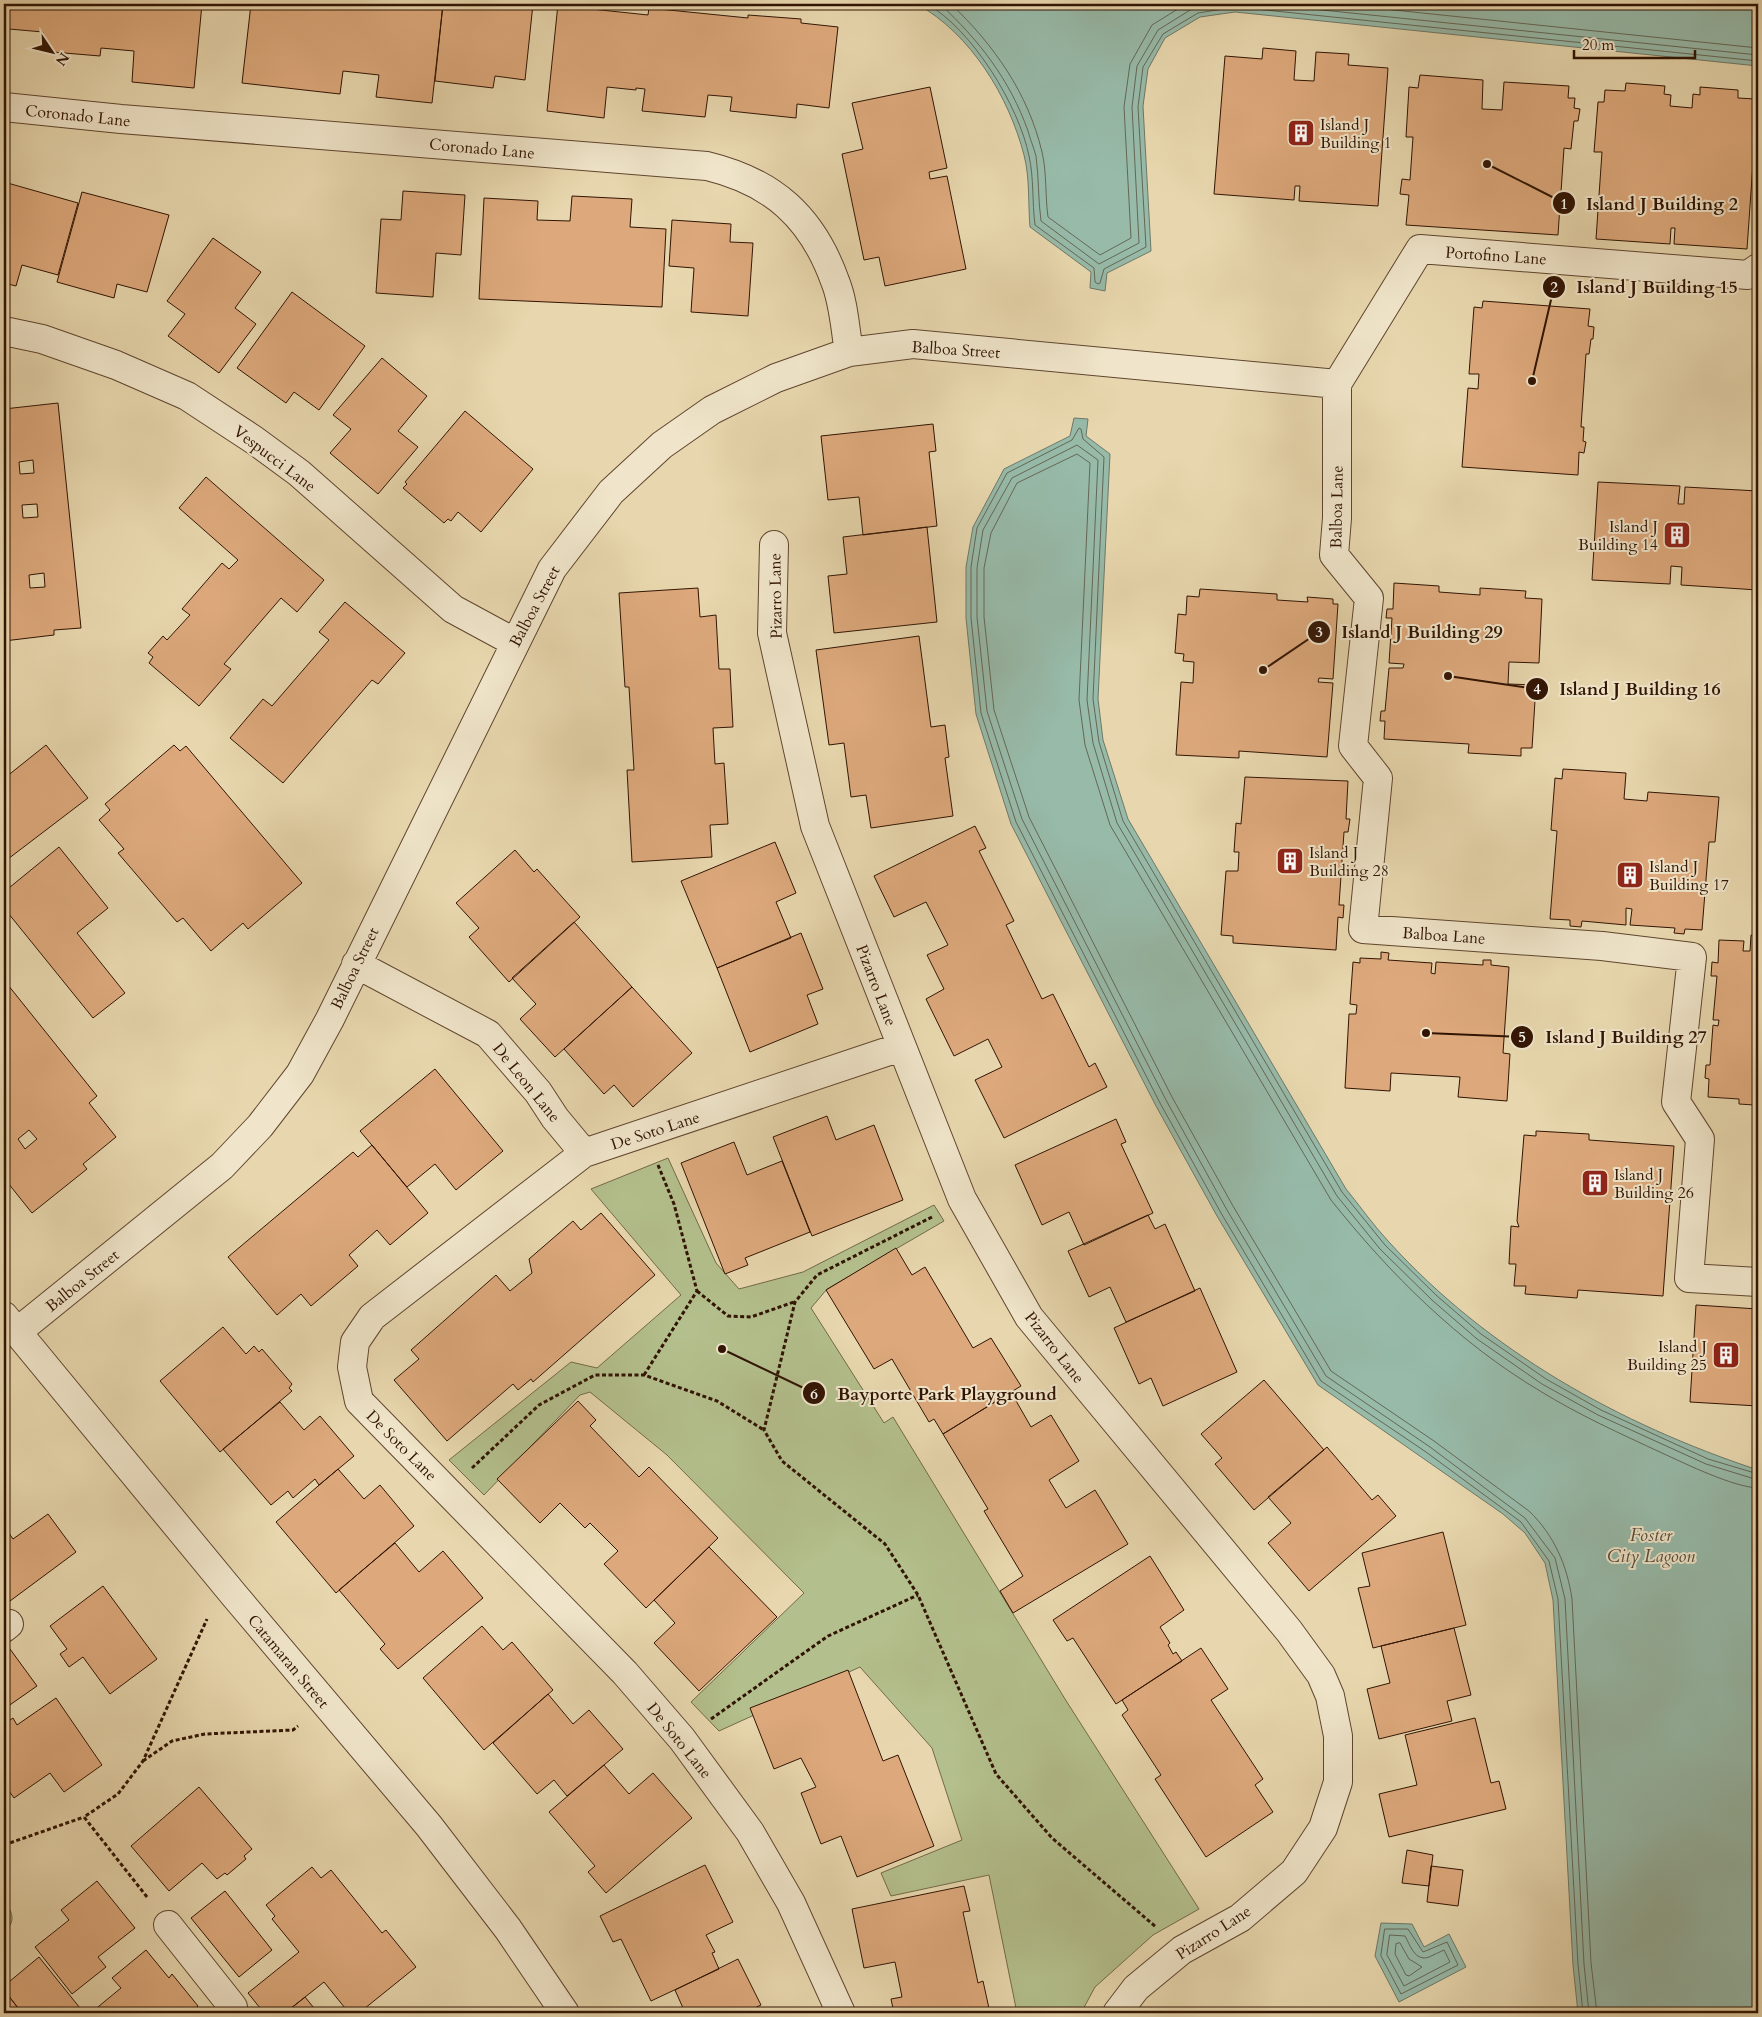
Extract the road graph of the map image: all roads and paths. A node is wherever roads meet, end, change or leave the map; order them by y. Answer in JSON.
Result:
{"nodes":[{"id":1,"x":4,"y":107,"type":"edge"},
{"id":2,"x":1758,"y":268,"type":"edge"},
{"id":3,"x":4,"y":331,"type":"edge"},
{"id":4,"x":849,"y":352,"type":"junction"},
{"id":5,"x":1337,"y":384,"type":"junction"},
{"id":6,"x":774,"y":545,"type":"dead end"},
{"id":7,"x":514,"y":642,"type":"junction"},
{"id":8,"x":356,"y":964,"type":"junction"},
{"id":9,"x":901,"y":1046,"type":"junction"},
{"id":10,"x":645,"y":1133,"type":"junction"},
{"id":11,"x":584,"y":1153,"type":"junction"},
{"id":12,"x":962,"y":1199,"type":"junction"},
{"id":13,"x":1758,"y":1282,"type":"edge"},
{"id":14,"x":697,"y":1291,"type":"junction"},
{"id":15,"x":795,"y":1302,"type":"junction"},
{"id":16,"x":10,"y":1324,"type":"edge"},
{"id":17,"x":644,"y":1375,"type":"junction"},
{"id":18,"x":764,"y":1430,"type":"junction"},
{"id":19,"x":447,"y":1490,"type":"junction"},
{"id":20,"x":234,"y":1595,"type":"junction"},
{"id":21,"x":918,"y":1595,"type":"junction"},
{"id":22,"x":325,"y":1703,"type":"junction"},
{"id":23,"x":682,"y":1739,"type":"junction"},
{"id":24,"x":143,"y":1761,"type":"junction"},
{"id":25,"x":84,"y":1817,"type":"junction"},
{"id":26,"x":4,"y":1845,"type":"edge"},
{"id":27,"x":168,"y":1925,"type":"joint"},
{"id":28,"x":1182,"y":1950,"type":"junction"},
{"id":29,"x":229,"y":2013,"type":"edge"},
{"id":30,"x":564,"y":2013,"type":"edge"},
{"id":31,"x":841,"y":2013,"type":"edge"},
{"id":32,"x":1117,"y":2013,"type":"edge"}],
"edges":[{"from":1,"to":4,"type":"street","name":"Coronado Lane"},
{"from":2,"to":5,"type":"street","name":"Portofino Lane"},
{"from":3,"to":7,"type":"street","name":"Vespucci Lane"},
{"from":4,"to":5,"type":"street","name":"Balboa Street"},
{"from":4,"to":7,"type":"street","name":"Balboa Street"},
{"from":5,"to":13,"type":"street","name":"Balboa Lane"},
{"from":6,"to":9,"type":"street","name":"Pizarro Lane"},
{"from":7,"to":8,"type":"street","name":"Balboa Street"},
{"from":8,"to":11,"type":"street","name":"De Leon Lane"},
{"from":8,"to":16,"type":"street","name":"Balboa Street"},
{"from":9,"to":10,"type":"street","name":"De Soto Lane"},
{"from":9,"to":12,"type":"street","name":"Pizarro Lane"},
{"from":10,"to":11,"type":"street","name":"De Soto Lane"},
{"from":10,"to":14,"type":"path"},
{"from":11,"to":19,"type":"street","name":"De Soto Lane"},
{"from":12,"to":15,"type":"path"},
{"from":12,"to":28,"type":"street","name":"Pizarro Lane"},
{"from":14,"to":15,"type":"path"},
{"from":14,"to":17,"type":"path"},
{"from":15,"to":18,"type":"path"},
{"from":16,"to":20,"type":"street","name":"Catamaran Street"},
{"from":17,"to":18,"type":"path"},
{"from":17,"to":19,"type":"path"},
{"from":18,"to":21,"type":"path"},
{"from":19,"to":23,"type":"street","name":"De Soto Lane"},
{"from":20,"to":22,"type":"street","name":"Catamaran Street"},
{"from":20,"to":24,"type":"path"},
{"from":21,"to":23,"type":"path"},
{"from":21,"to":28,"type":"path"},
{"from":22,"to":24,"type":"path"},
{"from":22,"to":30,"type":"street","name":"Catamaran Street"},
{"from":23,"to":31,"type":"street","name":"De Soto Lane"},
{"from":24,"to":25,"type":"path"},
{"from":25,"to":26,"type":"path"},
{"from":25,"to":27,"type":"path"},
{"from":27,"to":29,"type":"street"},
{"from":28,"to":32,"type":"street","name":"Pizarro Lane"}]}
